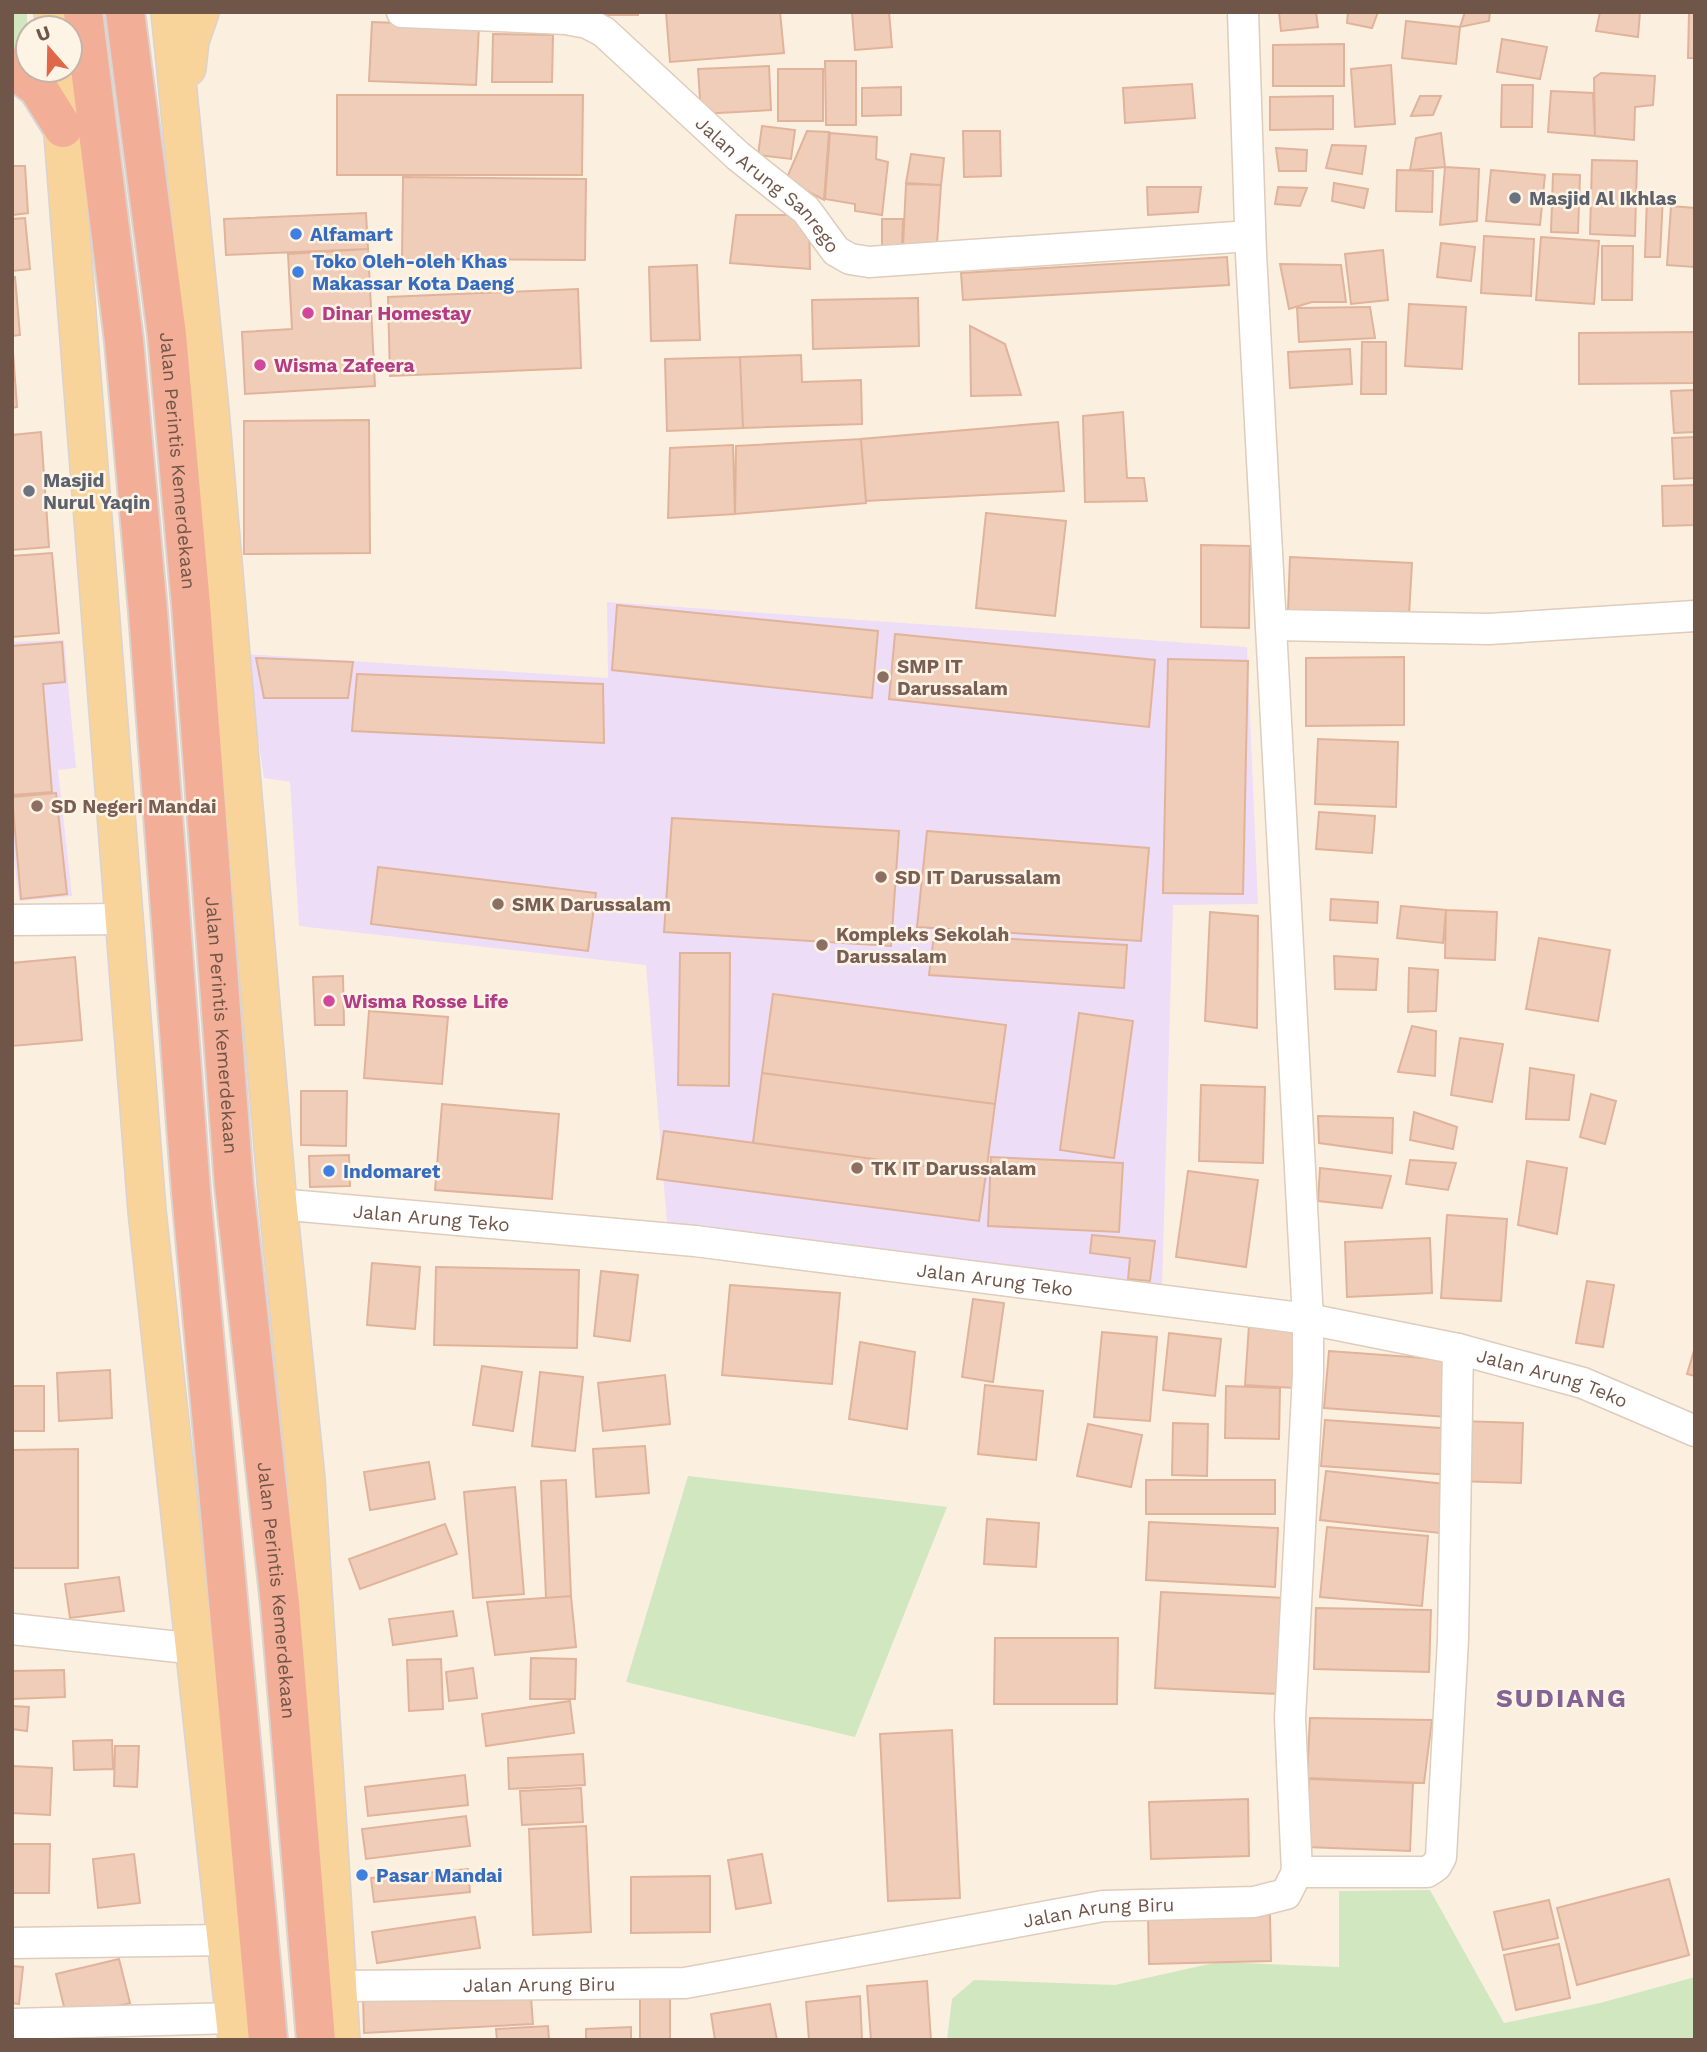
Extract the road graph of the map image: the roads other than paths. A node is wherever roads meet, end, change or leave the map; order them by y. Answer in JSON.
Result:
{"nodes":[{"id":1,"x":83,"y":12,"type":"edge"},
{"id":2,"x":125,"y":12,"type":"edge"},
{"id":3,"x":170,"y":12,"type":"edge"},
{"id":4,"x":200,"y":12,"type":"edge"},
{"id":5,"x":402,"y":12,"type":"edge"},
{"id":6,"x":1243,"y":12,"type":"edge"},
{"id":7,"x":12,"y":68,"type":"edge"},
{"id":8,"x":59,"y":84,"type":"edge"},
{"id":9,"x":181,"y":117,"type":"junction"},
{"id":10,"x":63,"y":128,"type":"junction"},
{"id":11,"x":1250,"y":236,"type":"junction"},
{"id":12,"x":1695,"y":616,"type":"edge"},
{"id":13,"x":1273,"y":625,"type":"junction"},
{"id":14,"x":126,"y":919,"type":"junction"},
{"id":15,"x":12,"y":920,"type":"edge"},
{"id":16,"x":278,"y":1204,"type":"junction"},
{"id":17,"x":1308,"y":1320,"type":"junction"},
{"id":18,"x":1458,"y":1349,"type":"junction"},
{"id":19,"x":1695,"y":1431,"type":"edge"},
{"id":20,"x":12,"y":1629,"type":"edge"},
{"id":21,"x":197,"y":1649,"type":"junction"},
{"id":22,"x":1297,"y":1872,"type":"junction"},
{"id":23,"x":227,"y":1940,"type":"junction"},
{"id":24,"x":12,"y":1943,"type":"edge"},
{"id":25,"x":339,"y":1986,"type":"junction"},
{"id":26,"x":12,"y":2024,"type":"edge"},
{"id":27,"x":236,"y":2029,"type":"edge"},
{"id":28,"x":268,"y":2040,"type":"edge"},
{"id":29,"x":316,"y":2040,"type":"edge"},
{"id":30,"x":341,"y":2040,"type":"edge"}],
"edges":[{"from":1,"to":28,"type":"highway"},
{"from":2,"to":29,"type":"highway","name":"Jalan Perintis Kemerdekaan"},
{"from":3,"to":9,"type":"main road","name":"Jalan Perintis Kemerdekaan"},
{"from":4,"to":9,"type":"main road"},
{"from":5,"to":11,"type":"street","name":"Jalan Arung Sanrego"},
{"from":6,"to":11,"type":"street"},
{"from":7,"to":10,"type":"highway"},
{"from":8,"to":10,"type":"main road"},
{"from":9,"to":16,"type":"main road","name":"Jalan Perintis Kemerdekaan"},
{"from":10,"to":14,"type":"main road"},
{"from":11,"to":13,"type":"street"},
{"from":12,"to":13,"type":"street"},
{"from":13,"to":17,"type":"street"},
{"from":14,"to":15,"type":"street"},
{"from":14,"to":21,"type":"main road"},
{"from":16,"to":17,"type":"street","name":"Jalan Arung Teko"},
{"from":16,"to":25,"type":"main road","name":"Jalan Perintis Kemerdekaan"},
{"from":17,"to":18,"type":"street","name":"Jalan Arung Teko"},
{"from":17,"to":22,"type":"street"},
{"from":18,"to":19,"type":"street","name":"Jalan Arung Teko"},
{"from":18,"to":22,"type":"street"},
{"from":20,"to":21,"type":"street"},
{"from":21,"to":23,"type":"main road"},
{"from":22,"to":25,"type":"street","name":"Jalan Arung Biru"},
{"from":23,"to":24,"type":"street"},
{"from":23,"to":27,"type":"main road"},
{"from":25,"to":30,"type":"main road","name":"Jalan Perintis Kemerdekaan"},
{"from":26,"to":27,"type":"street"}]}
